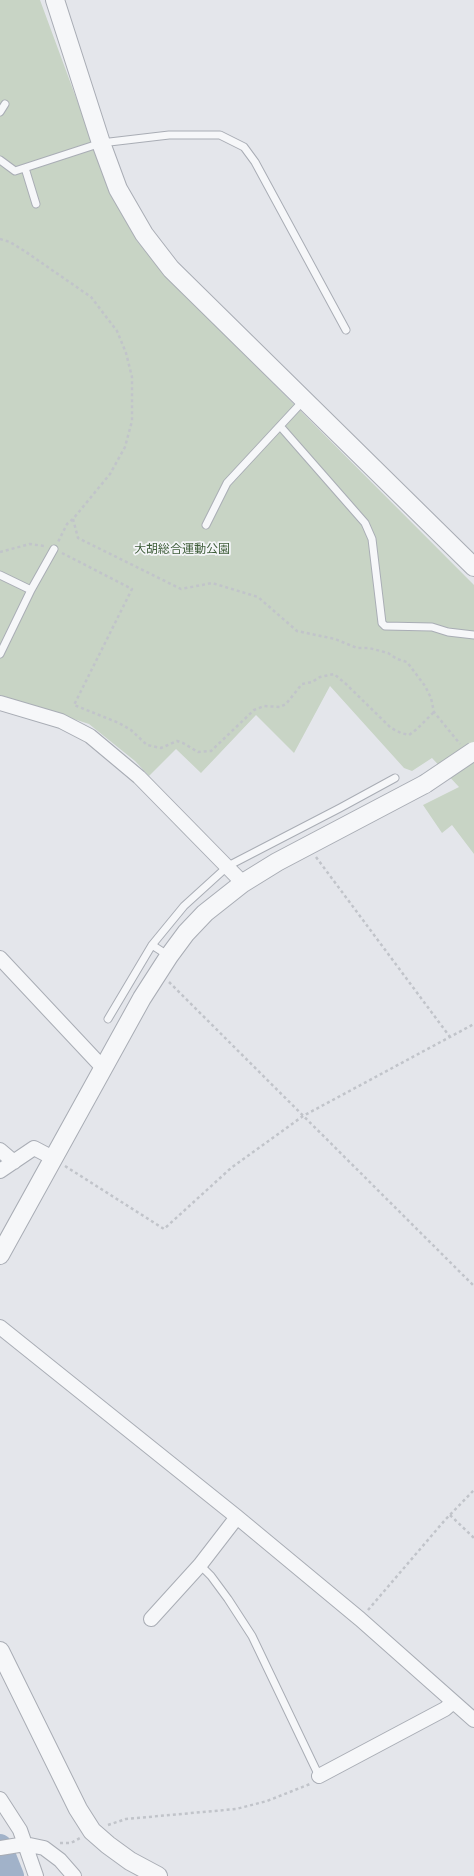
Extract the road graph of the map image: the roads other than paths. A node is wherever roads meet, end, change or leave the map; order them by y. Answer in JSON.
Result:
{"nodes":[{"id":1,"x":55,"y":0,"type":"edge"},
{"id":2,"x":5,"y":104,"type":"dead end"},
{"id":3,"x":0,"y":112,"type":"edge"},
{"id":4,"x":101,"y":143,"type":"junction"},
{"id":5,"x":0,"y":160,"type":"edge"},
{"id":6,"x":25,"y":168,"type":"junction"},
{"id":7,"x":36,"y":204,"type":"dead end"},
{"id":8,"x":346,"y":330,"type":"dead end"},
{"id":9,"x":304,"y":400,"type":"junction"},
{"id":10,"x":280,"y":426,"type":"junction"},
{"id":11,"x":206,"y":525,"type":"dead end"},
{"id":12,"x":54,"y":549,"type":"road end"},
{"id":13,"x":474,"y":567,"type":"edge"},
{"id":14,"x":0,"y":575,"type":"edge"},
{"id":15,"x":31,"y":590,"type":"junction"},
{"id":16,"x":474,"y":635,"type":"edge"},
{"id":17,"x":0,"y":654,"type":"edge"},
{"id":18,"x":0,"y":703,"type":"edge"},
{"id":19,"x":468,"y":749,"type":"edge"},
{"id":20,"x":395,"y":778,"type":"dead end"},
{"id":21,"x":345,"y":816,"type":"junction"},
{"id":22,"x":228,"y":866,"type":"junction"},
{"id":23,"x":243,"y":883,"type":"junction"},
{"id":24,"x":152,"y":945,"type":"junction"},
{"id":25,"x":169,"y":956,"type":"junction"},
{"id":26,"x":0,"y":958,"type":"edge"},
{"id":27,"x":135,"y":994,"type":"junction"},
{"id":28,"x":108,"y":1019,"type":"dead end"},
{"id":29,"x":104,"y":1068,"type":"junction"},
{"id":30,"x":0,"y":1150,"type":"edge"},
{"id":31,"x":53,"y":1158,"type":"junction"},
{"id":32,"x":14,"y":1162,"type":"junction"},
{"id":33,"x":0,"y":1171,"type":"edge"},
{"id":34,"x":0,"y":1255,"type":"edge"},
{"id":35,"x":0,"y":1327,"type":"edge"},
{"id":36,"x":237,"y":1517,"type":"junction"},
{"id":37,"x":200,"y":1565,"type":"junction"},
{"id":38,"x":151,"y":1619,"type":"dead end"},
{"id":39,"x":0,"y":1651,"type":"edge"},
{"id":40,"x":453,"y":1702,"type":"junction"},
{"id":41,"x":474,"y":1720,"type":"edge"},
{"id":42,"x":319,"y":1776,"type":"joint"},
{"id":43,"x":0,"y":1798,"type":"edge"},
{"id":44,"x":25,"y":1844,"type":"junction"},
{"id":45,"x":3,"y":1847,"type":"edge"},
{"id":46,"x":36,"y":1876,"type":"edge"},
{"id":47,"x":74,"y":1876,"type":"edge"},
{"id":48,"x":158,"y":1876,"type":"edge"}],
"edges":[{"from":1,"to":4,"type":"street"},
{"from":2,"to":3,"type":"lane"},
{"from":4,"to":6,"type":"lane"},
{"from":4,"to":8,"type":"lane"},
{"from":4,"to":9,"type":"street"},
{"from":5,"to":6,"type":"lane"},
{"from":6,"to":7,"type":"lane"},
{"from":9,"to":10,"type":"lane"},
{"from":9,"to":13,"type":"street"},
{"from":10,"to":11,"type":"lane"},
{"from":10,"to":16,"type":"lane"},
{"from":12,"to":15,"type":"lane"},
{"from":14,"to":15,"type":"lane"},
{"from":15,"to":17,"type":"lane"},
{"from":18,"to":22,"type":"street"},
{"from":19,"to":21,"type":"street","bridge":true},
{"from":20,"to":21,"type":"lane"},
{"from":21,"to":22,"type":"lane"},
{"from":21,"to":23,"type":"street"},
{"from":22,"to":23,"type":"street"},
{"from":22,"to":24,"type":"lane"},
{"from":23,"to":25,"type":"street"},
{"from":24,"to":25,"type":"lane"},
{"from":24,"to":27,"type":"lane"},
{"from":25,"to":27,"type":"street"},
{"from":26,"to":29,"type":"street"},
{"from":27,"to":28,"type":"lane"},
{"from":27,"to":29,"type":"street"},
{"from":29,"to":31,"type":"street"},
{"from":30,"to":32,"type":"street"},
{"from":31,"to":32,"type":"street"},
{"from":31,"to":34,"type":"street"},
{"from":32,"to":33,"type":"street"},
{"from":35,"to":36,"type":"street"},
{"from":36,"to":37,"type":"street"},
{"from":36,"to":40,"type":"street"},
{"from":37,"to":38,"type":"street"},
{"from":37,"to":42,"type":"lane"},
{"from":39,"to":48,"type":"street"},
{"from":40,"to":41,"type":"street"},
{"from":40,"to":42,"type":"street"},
{"from":43,"to":44,"type":"street"},
{"from":44,"to":45,"type":"street"},
{"from":44,"to":46,"type":"street"},
{"from":44,"to":47,"type":"street"}]}
